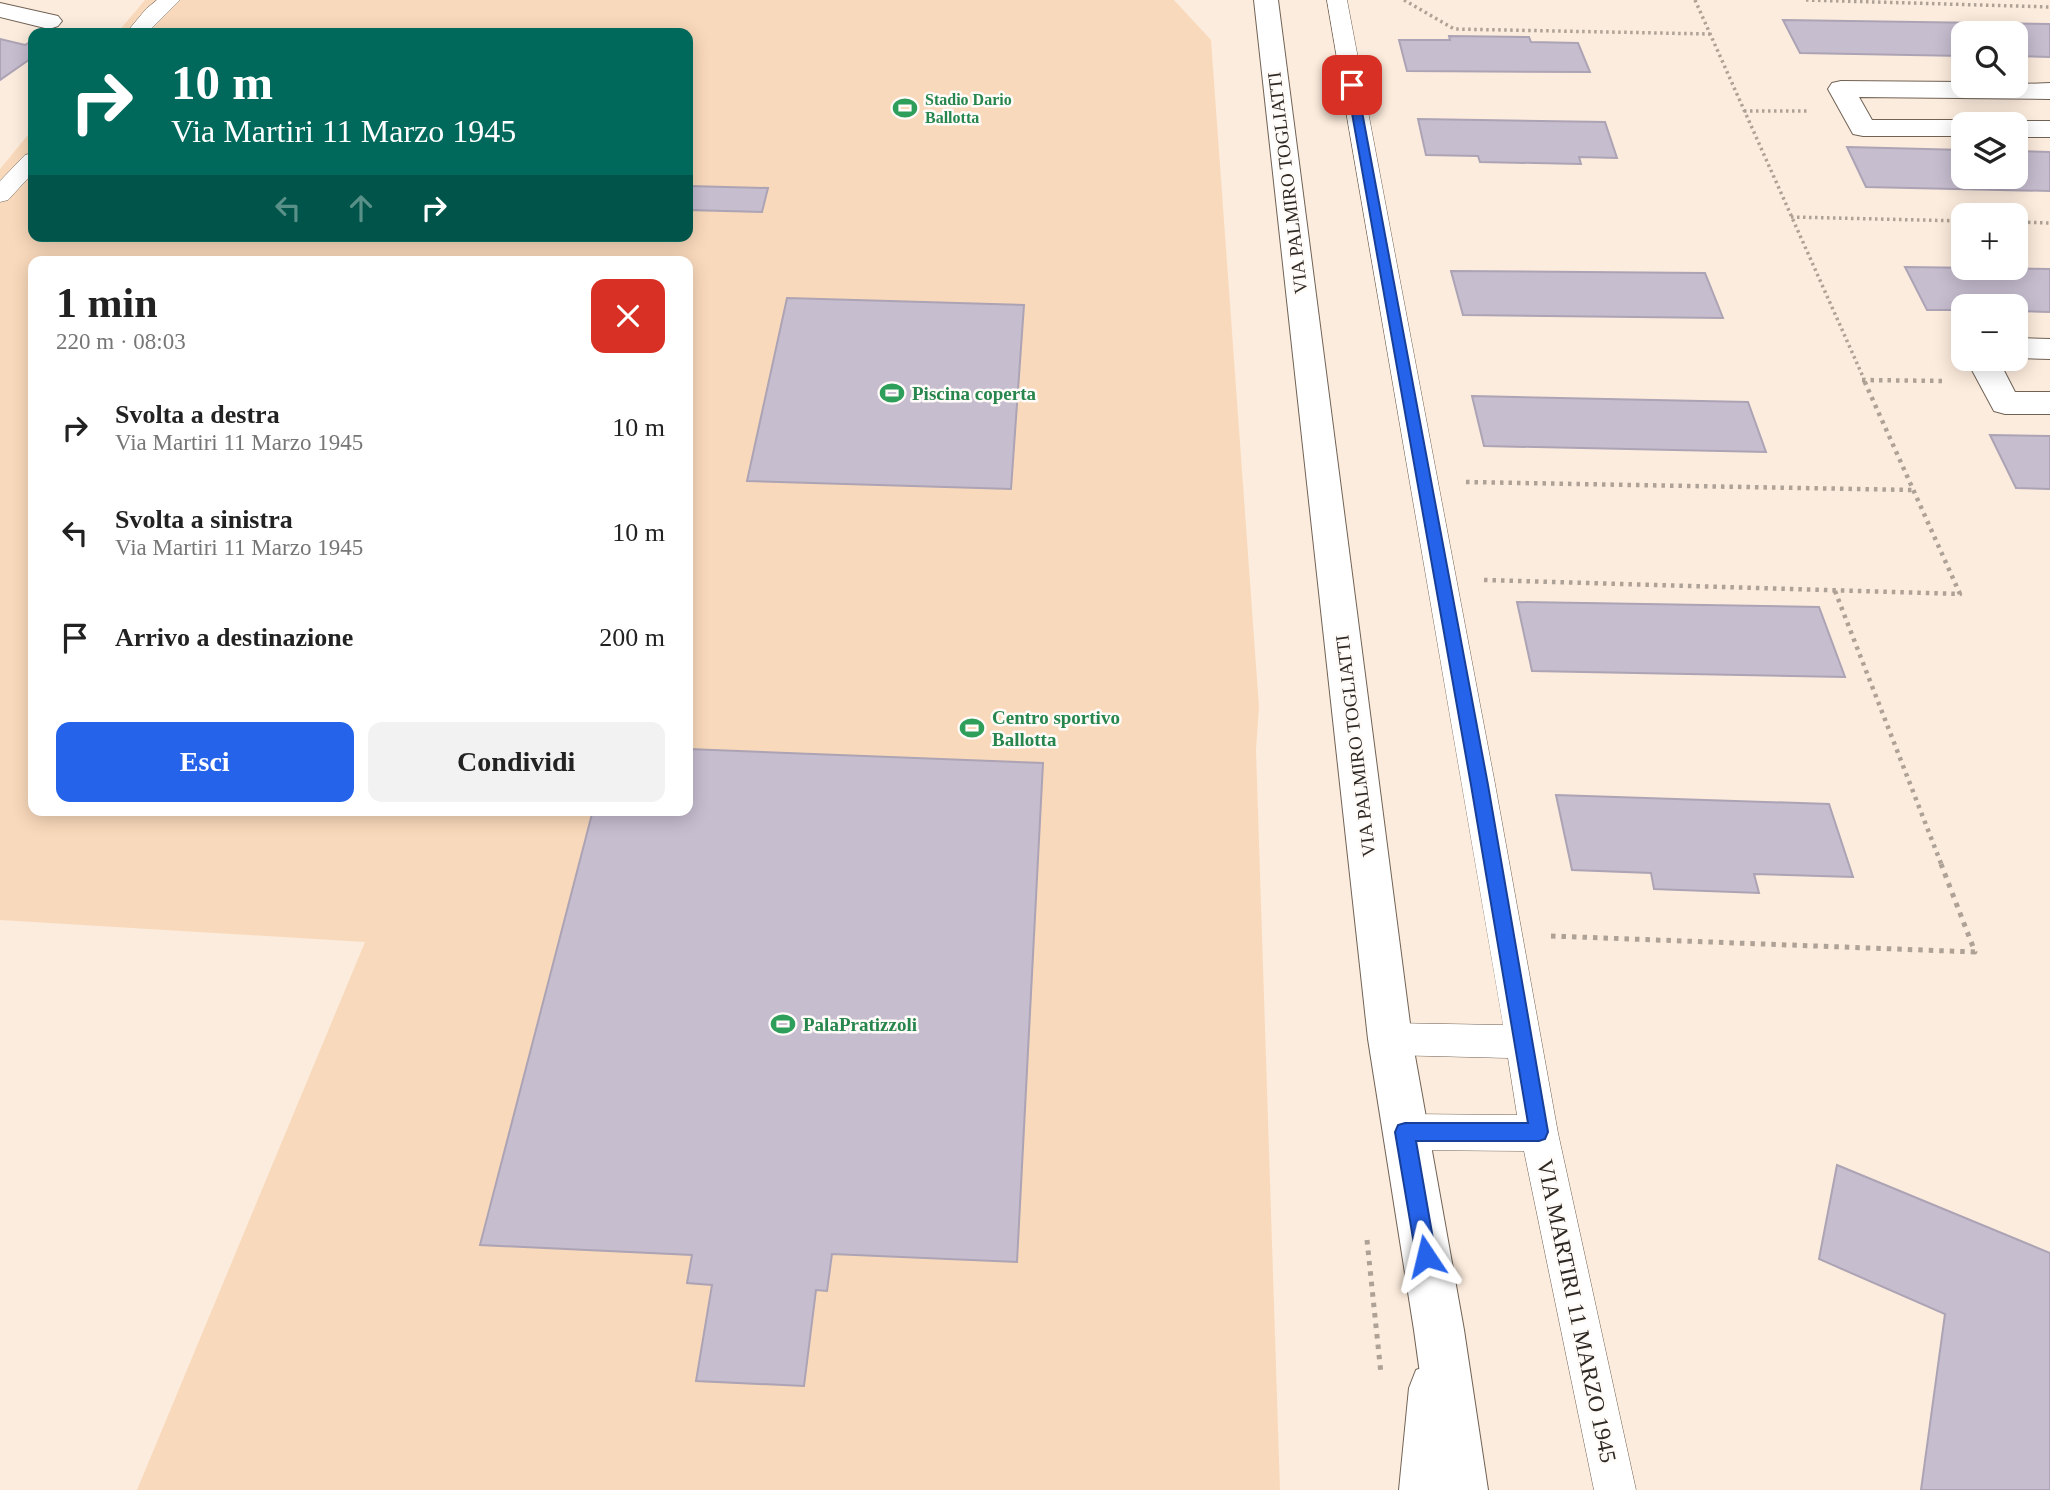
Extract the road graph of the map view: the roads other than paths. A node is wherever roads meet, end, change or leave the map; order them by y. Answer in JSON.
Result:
{"nodes":[{"id":1,"x":170,"y":0,"type":"edge"},
{"id":2,"x":1266,"y":0,"type":"edge"},
{"id":3,"x":1337,"y":0,"type":"edge"},
{"id":4,"x":0,"y":10,"type":"edge"},
{"id":5,"x":49,"y":21,"type":"dead end"},
{"id":6,"x":140,"y":28,"type":"edge"},
{"id":7,"x":2050,"y":91,"type":"edge"},
{"id":8,"x":1951,"y":128,"type":"edge"},
{"id":9,"x":2028,"y":129,"type":"edge"},
{"id":10,"x":2050,"y":129,"type":"edge"},
{"id":11,"x":28,"y":165,"type":"edge"},
{"id":12,"x":0,"y":195,"type":"edge"},
{"id":13,"x":2028,"y":348,"type":"edge"},
{"id":14,"x":2050,"y":349,"type":"edge"},
{"id":15,"x":1989,"y":371,"type":"edge"},
{"id":16,"x":2050,"y":404,"type":"edge"},
{"id":17,"x":1390,"y":1039,"type":"junction"},
{"id":18,"x":1523,"y":1042,"type":"junction"},
{"id":19,"x":1405,"y":1132,"type":"junction"},
{"id":20,"x":1539,"y":1132,"type":"junction"},
{"id":21,"x":1439,"y":1330,"type":"junction"},
{"id":22,"x":1425,"y":1490,"type":"edge"},
{"id":23,"x":1462,"y":1490,"type":"edge"},
{"id":24,"x":1615,"y":1490,"type":"edge"}],
"edges":[{"from":1,"to":6,"type":"lane"},
{"from":2,"to":17,"type":"street","name":"VIA PALMIRO TOGLIATTI"},
{"from":3,"to":18,"type":"lane","name":"VIA MARTIRI 11 MARZO 1945"},
{"from":4,"to":5,"type":"street"},
{"from":7,"to":8,"type":"street"},
{"from":9,"to":10,"type":"street"},
{"from":11,"to":12,"type":"lane"},
{"from":13,"to":14,"type":"street"},
{"from":15,"to":16,"type":"street"},
{"from":17,"to":18,"type":"lane"},
{"from":17,"to":19,"type":"street","name":"VIA PALMIRO TOGLIATTI"},
{"from":18,"to":20,"type":"lane","name":"VIA MARTIRI 11 MARZO 1945"},
{"from":19,"to":20,"type":"lane","name":"VIA MARTIRI 11 MARZO 1945"},
{"from":19,"to":21,"type":"street","name":"VIA PALMIRO TOGLIATTI"},
{"from":20,"to":24,"type":"lane","name":"VIA MARTIRI 11 MARZO 1945"},
{"from":21,"to":22,"type":"street"},
{"from":21,"to":23,"type":"street","name":"VIA PALMIRO TOGLIATTI"}]}
